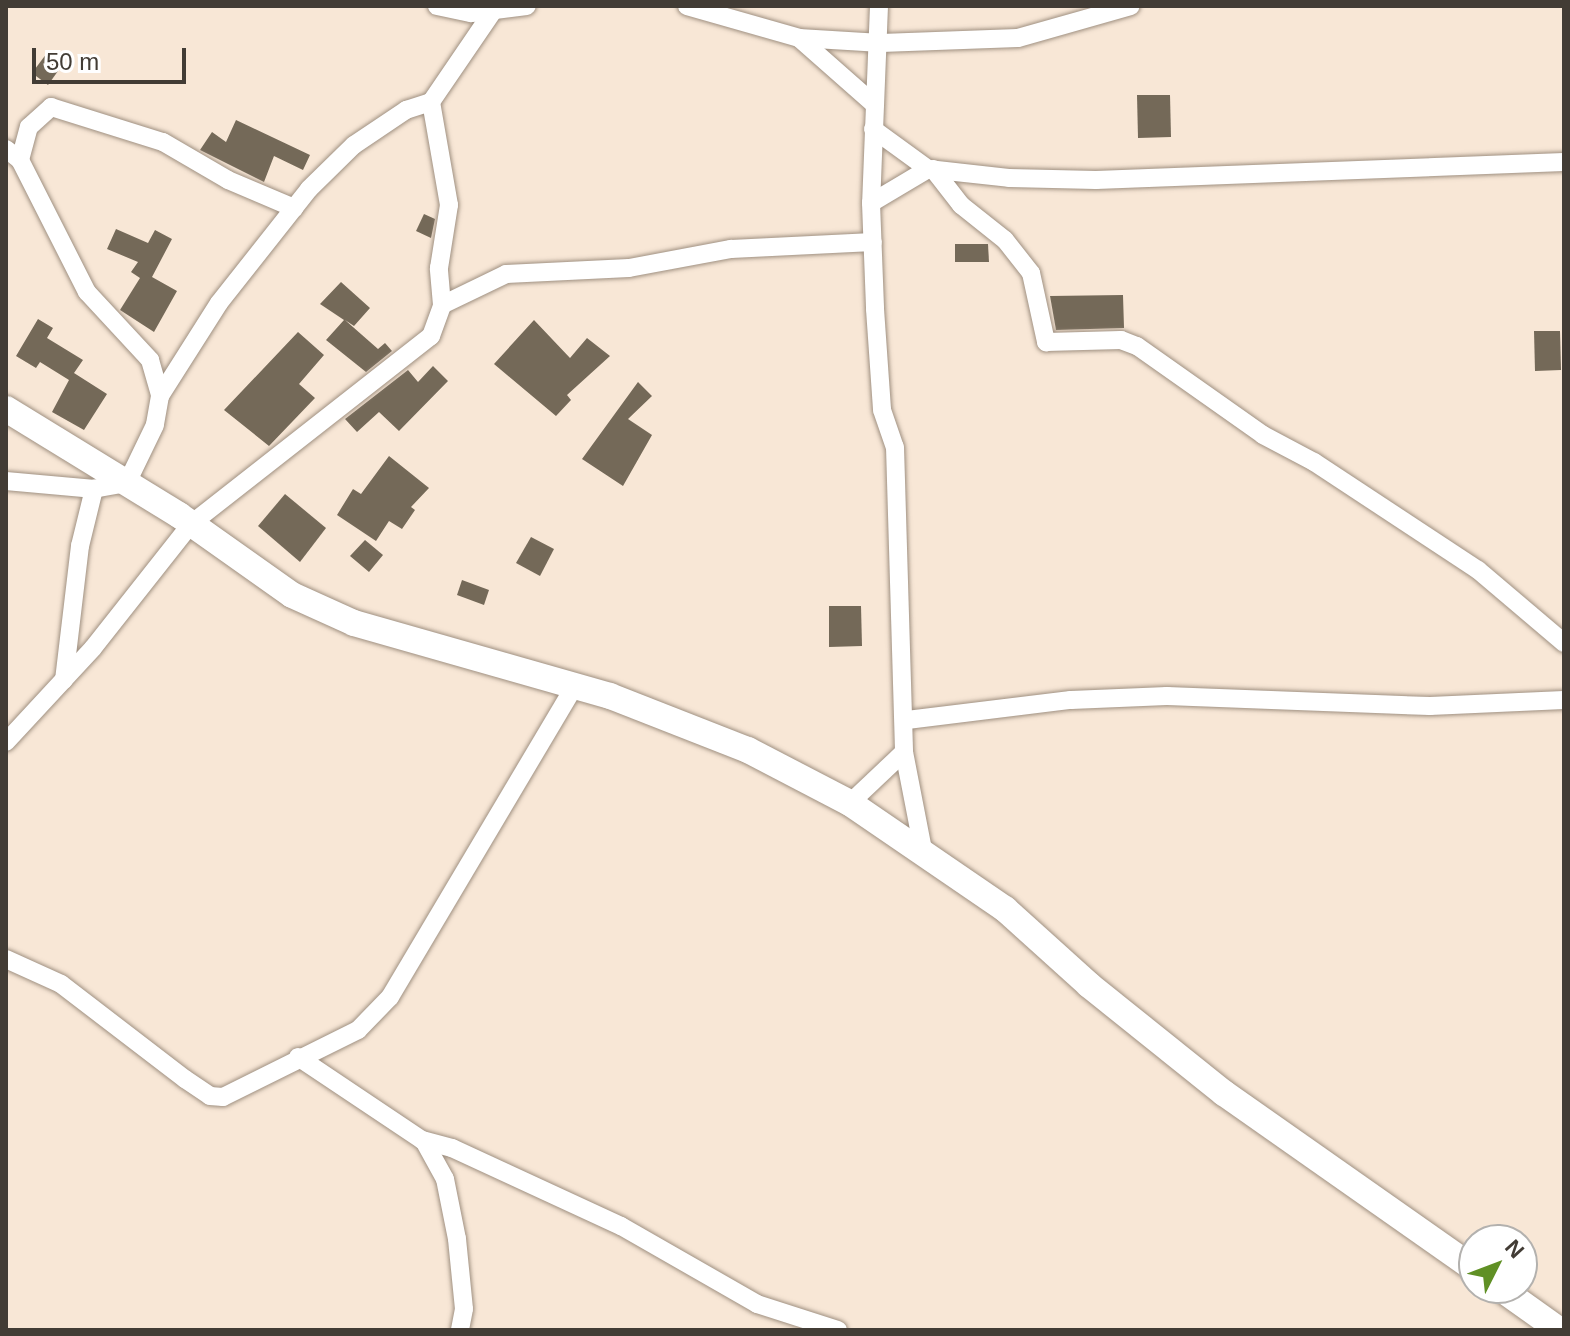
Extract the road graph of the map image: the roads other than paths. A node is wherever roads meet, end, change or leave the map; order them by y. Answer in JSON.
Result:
{"nodes":[{"id":1,"x":437,"y":6,"type":"edge"},
{"id":2,"x":527,"y":6,"type":"edge"},
{"id":3,"x":687,"y":6,"type":"edge"},
{"id":4,"x":879,"y":6,"type":"edge"},
{"id":5,"x":1131,"y":6,"type":"edge"},
{"id":6,"x":493,"y":11,"type":"junction"},
{"id":7,"x":799,"y":38,"type":"junction"},
{"id":8,"x":881,"y":43,"type":"junction"},
{"id":9,"x":431,"y":102,"type":"junction"},
{"id":10,"x":875,"y":105,"type":"junction"},
{"id":11,"x":873,"y":129,"type":"junction"},
{"id":12,"x":13,"y":154,"type":"edge"},
{"id":13,"x":1564,"y":162,"type":"edge"},
{"id":14,"x":931,"y":169,"type":"junction"},
{"id":15,"x":871,"y":203,"type":"junction"},
{"id":16,"x":294,"y":208,"type":"junction"},
{"id":17,"x":873,"y":242,"type":"junction"},
{"id":18,"x":442,"y":305,"type":"junction"},
{"id":19,"x":160,"y":396,"type":"junction"},
{"id":20,"x":6,"y":409,"type":"edge"},
{"id":21,"x":6,"y":481,"type":"edge"},
{"id":22,"x":127,"y":483,"type":"junction"},
{"id":23,"x":94,"y":489,"type":"junction"},
{"id":24,"x":191,"y":524,"type":"junction"},
{"id":25,"x":1564,"y":643,"type":"edge"},
{"id":26,"x":64,"y":680,"type":"junction"},
{"id":27,"x":575,"y":686,"type":"junction"},
{"id":28,"x":1564,"y":700,"type":"edge"},
{"id":29,"x":907,"y":720,"type":"junction"},
{"id":30,"x":6,"y":742,"type":"edge"},
{"id":31,"x":904,"y":752,"type":"junction"},
{"id":32,"x":850,"y":803,"type":"junction"},
{"id":33,"x":923,"y":850,"type":"junction"},
{"id":34,"x":6,"y":959,"type":"edge"},
{"id":35,"x":298,"y":1057,"type":"junction"},
{"id":36,"x":424,"y":1141,"type":"junction"},
{"id":37,"x":1458,"y":1258,"type":"edge"},
{"id":38,"x":1522,"y":1304,"type":"edge"},
{"id":39,"x":460,"y":1330,"type":"edge"},
{"id":40,"x":838,"y":1330,"type":"edge"},
{"id":41,"x":1559,"y":1330,"type":"edge"}],
"edges":[{"from":1,"to":6,"type":"street"},
{"from":2,"to":6,"type":"street"},
{"from":3,"to":7,"type":"street"},
{"from":4,"to":8,"type":"street"},
{"from":5,"to":8,"type":"street"},
{"from":6,"to":9,"type":"street"},
{"from":7,"to":8,"type":"street"},
{"from":7,"to":10,"type":"street"},
{"from":8,"to":10,"type":"street"},
{"from":9,"to":16,"type":"street"},
{"from":9,"to":18,"type":"street"},
{"from":10,"to":11,"type":"street"},
{"from":11,"to":14,"type":"street"},
{"from":11,"to":15,"type":"street"},
{"from":12,"to":16,"type":"street"},
{"from":12,"to":19,"type":"street"},
{"from":13,"to":14,"type":"street"},
{"from":14,"to":15,"type":"street"},
{"from":14,"to":25,"type":"street"},
{"from":15,"to":17,"type":"street"},
{"from":16,"to":19,"type":"street"},
{"from":17,"to":18,"type":"street"},
{"from":17,"to":29,"type":"street"},
{"from":18,"to":24,"type":"street"},
{"from":19,"to":22,"type":"street"},
{"from":20,"to":22,"type":"street"},
{"from":21,"to":23,"type":"street"},
{"from":22,"to":23,"type":"street"},
{"from":22,"to":24,"type":"street"},
{"from":23,"to":26,"type":"street"},
{"from":24,"to":26,"type":"street"},
{"from":24,"to":27,"type":"street"},
{"from":26,"to":30,"type":"street"},
{"from":27,"to":32,"type":"street"},
{"from":27,"to":35,"type":"street"},
{"from":28,"to":29,"type":"street"},
{"from":29,"to":31,"type":"street"},
{"from":31,"to":32,"type":"street"},
{"from":31,"to":33,"type":"street"},
{"from":32,"to":33,"type":"street"},
{"from":33,"to":37,"type":"street"},
{"from":34,"to":35,"type":"street"},
{"from":35,"to":36,"type":"street"},
{"from":36,"to":39,"type":"street"},
{"from":36,"to":40,"type":"street"},
{"from":38,"to":41,"type":"street"}]}
